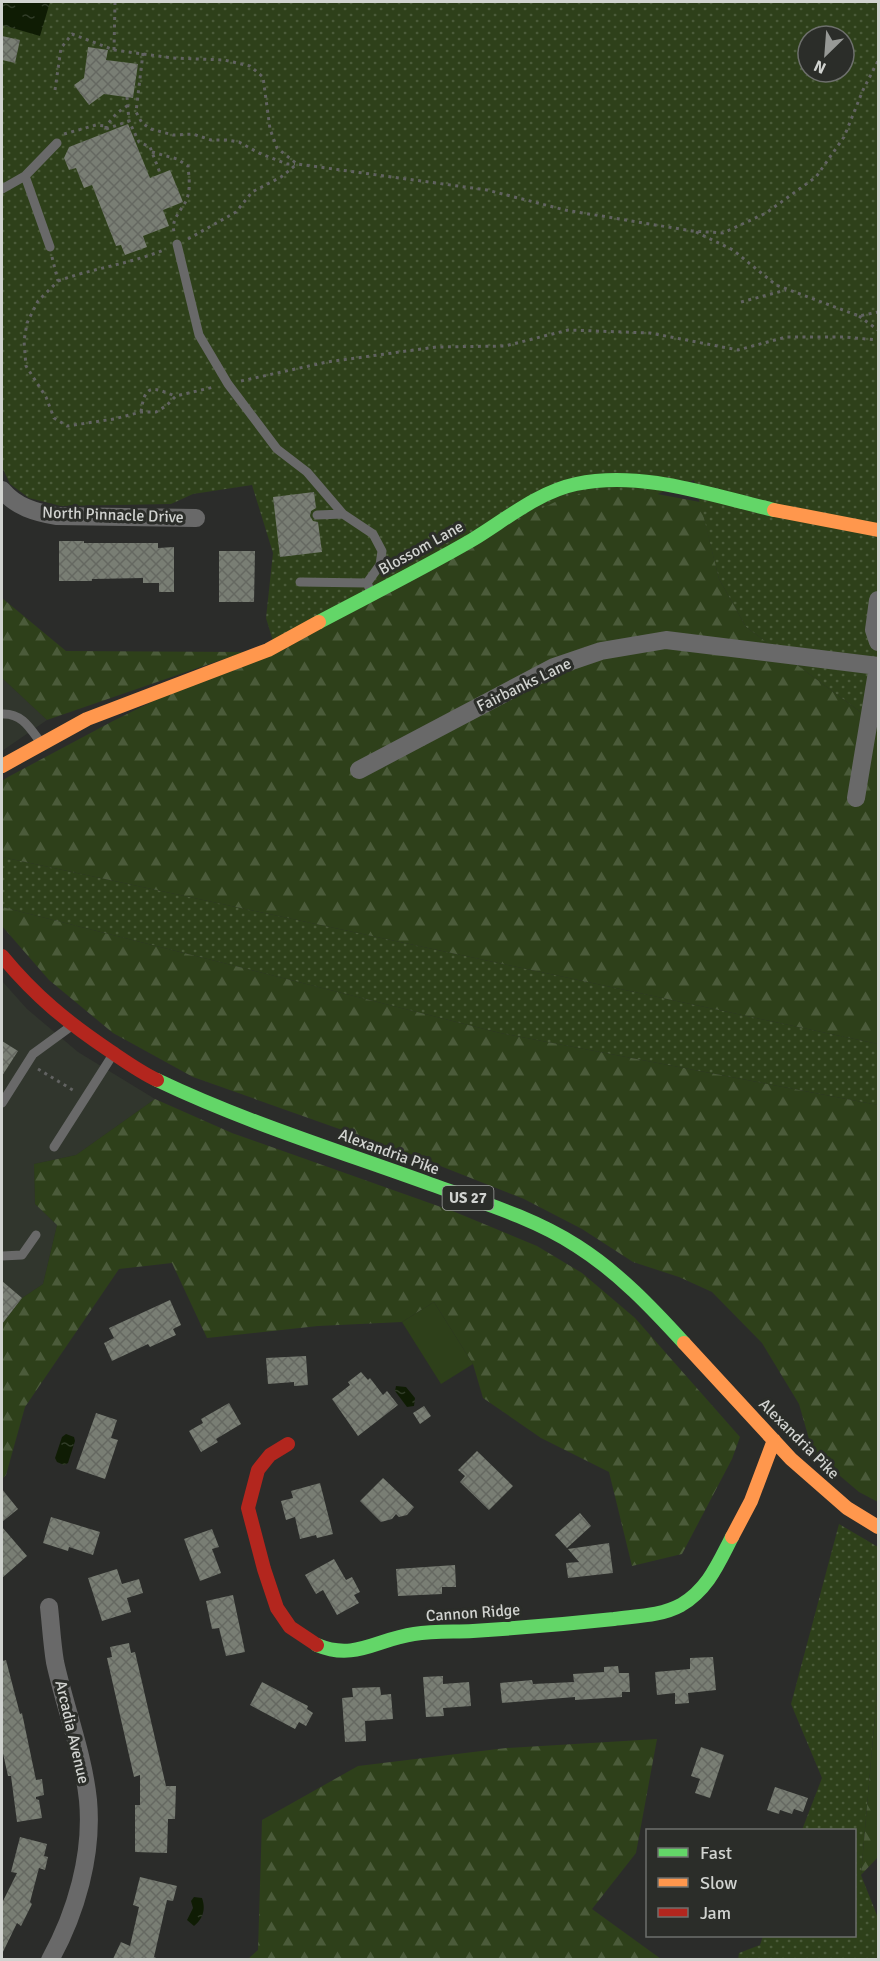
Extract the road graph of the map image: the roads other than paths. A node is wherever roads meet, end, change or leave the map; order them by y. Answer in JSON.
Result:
{"nodes":[{"id":1,"x":57,"y":139,"type":"road end"},
{"id":2,"x":25,"y":176,"type":"junction"},
{"id":3,"x":2,"y":189,"type":"edge"},
{"id":4,"x":177,"y":244,"type":"road end"},
{"id":5,"x":50,"y":247,"type":"road end"},
{"id":6,"x":2,"y":490,"type":"edge"},
{"id":7,"x":343,"y":514,"type":"junction"},
{"id":8,"x":317,"y":515,"type":"dead end"},
{"id":9,"x":196,"y":518,"type":"dead end"},
{"id":10,"x":879,"y":530,"type":"edge"},
{"id":11,"x":300,"y":582,"type":"dead end"},
{"id":12,"x":370,"y":588,"type":"junction"},
{"id":13,"x":879,"y":600,"type":"edge"},
{"id":14,"x":879,"y":642,"type":"edge"},
{"id":15,"x":878,"y":666,"type":"edge"},
{"id":16,"x":2,"y":714,"type":"edge"},
{"id":17,"x":41,"y":743,"type":"junction"},
{"id":18,"x":2,"y":766,"type":"edge"},
{"id":19,"x":359,"y":770,"type":"dead end"},
{"id":20,"x":856,"y":798,"type":"dead end"},
{"id":21,"x":2,"y":956,"type":"edge"},
{"id":22,"x":71,"y":1025,"type":"junction"},
{"id":23,"x":113,"y":1054,"type":"junction"},
{"id":24,"x":2,"y":1103,"type":"edge"},
{"id":25,"x":54,"y":1147,"type":"dead end"},
{"id":26,"x":36,"y":1235,"type":"dead end"},
{"id":27,"x":2,"y":1256,"type":"edge"},
{"id":28,"x":774,"y":1440,"type":"junction"},
{"id":29,"x":288,"y":1444,"type":"dead end"},
{"id":30,"x":879,"y":1527,"type":"edge"},
{"id":31,"x":49,"y":1607,"type":"dead end"},
{"id":32,"x":50,"y":1959,"type":"edge"}],
"edges":[{"from":1,"to":2,"type":"lane"},
{"from":2,"to":3,"type":"lane"},
{"from":2,"to":5,"type":"lane"},
{"from":4,"to":7,"type":"lane"},
{"from":6,"to":9,"type":"street","name":"North Pinnacle Drive"},
{"from":7,"to":8,"type":"lane"},
{"from":7,"to":12,"type":"lane"},
{"from":10,"to":12,"type":"street","name":"Blossom Lane"},
{"from":11,"to":12,"type":"lane"},
{"from":12,"to":17,"type":"street","name":"Blossom Lane"},
{"from":13,"to":14,"type":"street"},
{"from":15,"to":19,"type":"street","name":"Fairbanks Lane"},
{"from":15,"to":20,"type":"street"},
{"from":16,"to":17,"type":"lane"},
{"from":17,"to":18,"type":"street","name":"Blossom Lane"},
{"from":21,"to":22,"type":"street","name":"Alexandria Pike","number":"US 27"},
{"from":22,"to":23,"type":"street","name":"Alexandria Pike","number":"US 27"},
{"from":22,"to":24,"type":"lane"},
{"from":23,"to":25,"type":"lane"},
{"from":23,"to":28,"type":"street","name":"Alexandria Pike","number":"US 27"},
{"from":26,"to":27,"type":"lane"},
{"from":28,"to":29,"type":"street","name":"Cannon Ridge"},
{"from":28,"to":30,"type":"street","name":"Alexandria Pike","number":"US 27"},
{"from":31,"to":32,"type":"street","name":"Arcadia Avenue"}]}
